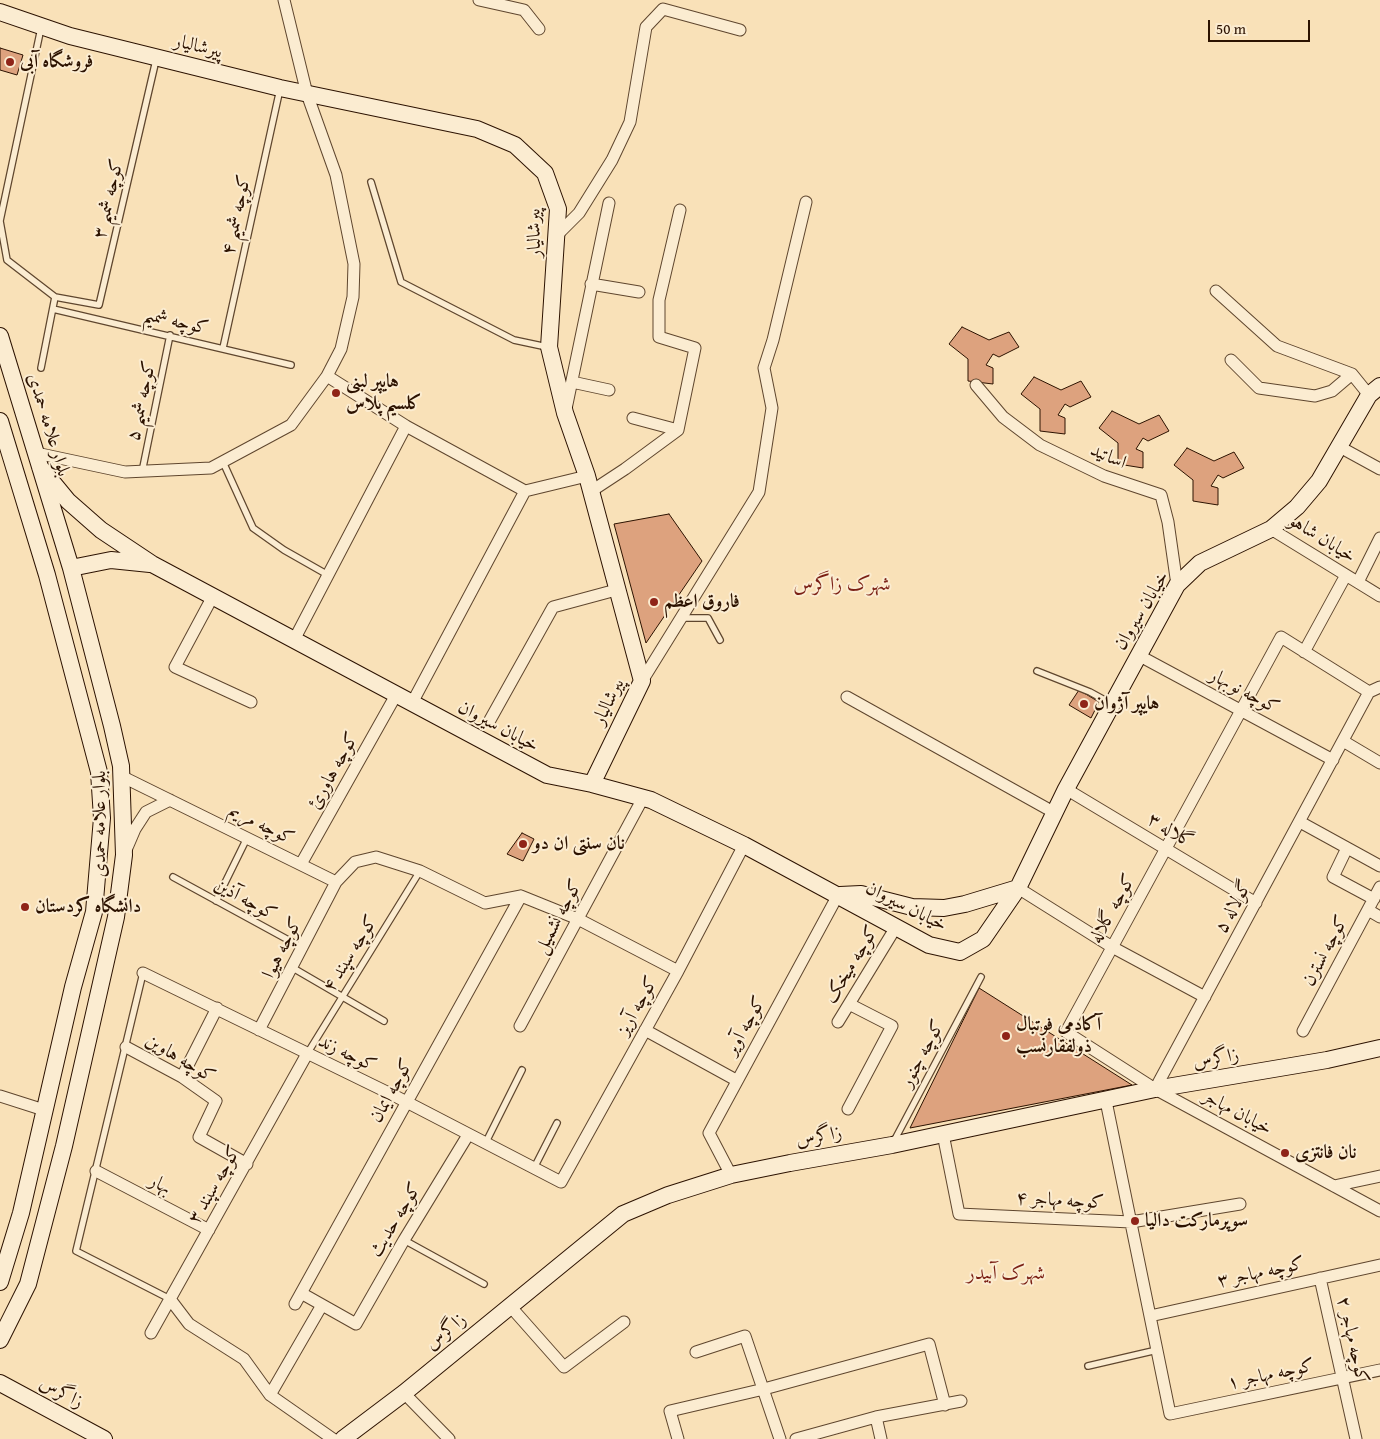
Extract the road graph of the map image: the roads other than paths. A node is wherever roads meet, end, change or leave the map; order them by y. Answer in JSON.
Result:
{"nodes":[{"id":1,"x":284,"y":0,"type":"edge"},
{"id":2,"x":479,"y":0,"type":"edge"},
{"id":3,"x":0,"y":12,"type":"edge"},
{"id":4,"x":42,"y":27,"type":"junction"},
{"id":5,"x":539,"y":29,"type":"dead end"},
{"id":6,"x":740,"y":30,"type":"dead end"},
{"id":7,"x":156,"y":58,"type":"junction"},
{"id":8,"x":280,"y":88,"type":"junction"},
{"id":9,"x":307,"y":94,"type":"junction"},
{"id":10,"x":371,"y":182,"type":"dead end"},
{"id":11,"x":609,"y":202,"type":"dead end"},
{"id":12,"x":806,"y":202,"type":"dead end"},
{"id":13,"x":680,"y":210,"type":"dead end"},
{"id":14,"x":557,"y":235,"type":"junction"},
{"id":15,"x":591,"y":284,"type":"junction"},
{"id":16,"x":1216,"y":291,"type":"dead end"},
{"id":17,"x":639,"y":292,"type":"dead end"},
{"id":18,"x":55,"y":296,"type":"junction"},
{"id":19,"x":53,"y":309,"type":"junction"},
{"id":20,"x":170,"y":335,"type":"junction"},
{"id":21,"x":0,"y":336,"type":"edge"},
{"id":22,"x":549,"y":347,"type":"junction"},
{"id":23,"x":223,"y":348,"type":"junction"},
{"id":24,"x":1232,"y":360,"type":"dead end"},
{"id":25,"x":291,"y":365,"type":"dead end"},
{"id":26,"x":41,"y":368,"type":"dead end"},
{"id":27,"x":1352,"y":374,"type":"junction"},
{"id":28,"x":327,"y":376,"type":"junction"},
{"id":29,"x":572,"y":382,"type":"junction"},
{"id":30,"x":976,"y":385,"type":"dead end"},
{"id":31,"x":609,"y":390,"type":"dead end"},
{"id":32,"x":1375,"y":391,"type":"edge"},
{"id":33,"x":566,"y":412,"type":"junction"},
{"id":34,"x":633,"y":418,"type":"dead end"},
{"id":35,"x":0,"y":421,"type":"edge"},
{"id":36,"x":406,"y":426,"type":"junction"},
{"id":37,"x":678,"y":430,"type":"junction"},
{"id":38,"x":1338,"y":446,"type":"junction"},
{"id":39,"x":38,"y":460,"type":"junction"},
{"id":40,"x":223,"y":462,"type":"junction"},
{"id":41,"x":1380,"y":469,"type":"edge"},
{"id":42,"x":142,"y":472,"type":"junction"},
{"id":43,"x":588,"y":484,"type":"junction"},
{"id":44,"x":526,"y":491,"type":"junction"},
{"id":45,"x":1271,"y":528,"type":"junction"},
{"id":46,"x":1380,"y":538,"type":"edge"},
{"id":47,"x":152,"y":564,"type":"junction"},
{"id":48,"x":71,"y":568,"type":"junction"},
{"id":49,"x":328,"y":575,"type":"junction"},
{"id":50,"x":1346,"y":575,"type":"junction"},
{"id":51,"x":1358,"y":582,"type":"junction"},
{"id":52,"x":1177,"y":585,"type":"junction"},
{"id":53,"x":616,"y":590,"type":"junction"},
{"id":54,"x":213,"y":596,"type":"junction"},
{"id":55,"x":1380,"y":596,"type":"edge"},
{"id":56,"x":679,"y":618,"type":"junction"},
{"id":57,"x":294,"y":640,"type":"junction"},
{"id":58,"x":720,"y":640,"type":"dead end"},
{"id":59,"x":1304,"y":652,"type":"junction"},
{"id":60,"x":1138,"y":655,"type":"junction"},
{"id":61,"x":1037,"y":672,"type":"dead end"},
{"id":62,"x":642,"y":681,"type":"junction"},
{"id":63,"x":1380,"y":686,"type":"edge"},
{"id":64,"x":1369,"y":692,"type":"junction"},
{"id":65,"x":396,"y":695,"type":"junction"},
{"id":66,"x":847,"y":697,"type":"dead end"},
{"id":67,"x":251,"y":702,"type":"dead end"},
{"id":68,"x":412,"y":703,"type":"junction"},
{"id":69,"x":1112,"y":704,"type":"junction"},
{"id":70,"x":1241,"y":710,"type":"junction"},
{"id":71,"x":490,"y":720,"type":"dead end"},
{"id":72,"x":1343,"y":741,"type":"junction"},
{"id":73,"x":1333,"y":760,"type":"junction"},
{"id":74,"x":1380,"y":763,"type":"edge"},
{"id":75,"x":122,"y":776,"type":"junction"},
{"id":76,"x":592,"y":784,"type":"junction"},
{"id":77,"x":1066,"y":789,"type":"junction"},
{"id":78,"x":643,"y":798,"type":"junction"},
{"id":79,"x":170,"y":800,"type":"junction"},
{"id":80,"x":1054,"y":813,"type":"junction"},
{"id":81,"x":1300,"y":822,"type":"junction"},
{"id":82,"x":247,"y":838,"type":"junction"},
{"id":83,"x":744,"y":845,"type":"junction"},
{"id":84,"x":1347,"y":848,"type":"junction"},
{"id":85,"x":1166,"y":849,"type":"junction"},
{"id":86,"x":124,"y":855,"type":"junction"},
{"id":87,"x":301,"y":864,"type":"junction"},
{"id":88,"x":1380,"y":866,"type":"edge"},
{"id":89,"x":420,"y":871,"type":"junction"},
{"id":90,"x":173,"y":877,"type":"dead end"},
{"id":91,"x":336,"y":882,"type":"junction"},
{"id":92,"x":1380,"y":887,"type":"edge"},
{"id":93,"x":1018,"y":888,"type":"junction"},
{"id":94,"x":838,"y":895,"type":"junction"},
{"id":95,"x":522,"y":896,"type":"junction"},
{"id":96,"x":1374,"y":899,"type":"junction"},
{"id":97,"x":216,"y":901,"type":"junction"},
{"id":98,"x":1256,"y":903,"type":"junction"},
{"id":99,"x":1368,"y":910,"type":"junction"},
{"id":100,"x":1380,"y":917,"type":"edge"},
{"id":101,"x":578,"y":919,"type":"junction"},
{"id":102,"x":896,"y":926,"type":"junction"},
{"id":103,"x":1112,"y":947,"type":"junction"},
{"id":104,"x":303,"y":948,"type":"junction"},
{"id":105,"x":293,"y":968,"type":"junction"},
{"id":106,"x":678,"y":970,"type":"junction"},
{"id":107,"x":144,"y":973,"type":"joint"},
{"id":108,"x":981,"y":977,"type":"dead end"},
{"id":109,"x":73,"y":988,"type":"junction"},
{"id":110,"x":97,"y":993,"type":"junction"},
{"id":111,"x":342,"y":997,"type":"junction"},
{"id":112,"x":1205,"y":997,"type":"junction"},
{"id":113,"x":849,"y":1004,"type":"junction"},
{"id":114,"x":217,"y":1008,"type":"junction"},
{"id":115,"x":384,"y":1021,"type":"dead end"},
{"id":116,"x":838,"y":1022,"type":"dead end"},
{"id":117,"x":520,"y":1026,"type":"dead end"},
{"id":118,"x":259,"y":1030,"type":"junction"},
{"id":119,"x":645,"y":1030,"type":"junction"},
{"id":120,"x":1303,"y":1031,"type":"dead end"},
{"id":121,"x":126,"y":1047,"type":"junction"},
{"id":122,"x":1380,"y":1048,"type":"edge"},
{"id":123,"x":307,"y":1054,"type":"junction"},
{"id":124,"x":522,"y":1070,"type":"dead end"},
{"id":125,"x":182,"y":1077,"type":"junction"},
{"id":126,"x":736,"y":1080,"type":"junction"},
{"id":127,"x":1155,"y":1089,"type":"junction"},
{"id":128,"x":0,"y":1096,"type":"edge"},
{"id":129,"x":1106,"y":1101,"type":"junction"},
{"id":130,"x":406,"y":1102,"type":"junction"},
{"id":131,"x":848,"y":1109,"type":"dead end"},
{"id":132,"x":44,"y":1110,"type":"junction"},
{"id":133,"x":556,"y":1123,"type":"dead end"},
{"id":134,"x":943,"y":1134,"type":"junction"},
{"id":135,"x":468,"y":1135,"type":"junction"},
{"id":136,"x":485,"y":1144,"type":"junction"},
{"id":137,"x":892,"y":1145,"type":"junction"},
{"id":138,"x":247,"y":1164,"type":"junction"},
{"id":139,"x":534,"y":1168,"type":"junction"},
{"id":140,"x":96,"y":1171,"type":"junction"},
{"id":141,"x":731,"y":1175,"type":"junction"},
{"id":142,"x":1380,"y":1176,"type":"edge"},
{"id":143,"x":561,"y":1182,"type":"joint"},
{"id":144,"x":1334,"y":1186,"type":"junction"},
{"id":145,"x":1240,"y":1204,"type":"dead end"},
{"id":146,"x":1380,"y":1211,"type":"edge"},
{"id":147,"x":1131,"y":1222,"type":"junction"},
{"id":148,"x":208,"y":1230,"type":"junction"},
{"id":149,"x":404,"y":1240,"type":"junction"},
{"id":150,"x":1380,"y":1265,"type":"edge"},
{"id":151,"x":1320,"y":1278,"type":"junction"},
{"id":152,"x":0,"y":1282,"type":"edge"},
{"id":153,"x":484,"y":1284,"type":"dead end"},
{"id":154,"x":301,"y":1293,"type":"junction"},
{"id":155,"x":170,"y":1299,"type":"junction"},
{"id":156,"x":294,"y":1304,"type":"dead end"},
{"id":157,"x":322,"y":1305,"type":"junction"},
{"id":158,"x":510,"y":1306,"type":"junction"},
{"id":159,"x":1150,"y":1316,"type":"junction"},
{"id":160,"x":624,"y":1322,"type":"dead end"},
{"id":161,"x":151,"y":1333,"type":"dead end"},
{"id":162,"x":0,"y":1340,"type":"edge"},
{"id":163,"x":1157,"y":1350,"type":"junction"},
{"id":164,"x":696,"y":1352,"type":"dead end"},
{"id":165,"x":1088,"y":1366,"type":"dead end"},
{"id":166,"x":1380,"y":1370,"type":"edge"},
{"id":167,"x":1342,"y":1378,"type":"junction"},
{"id":168,"x":0,"y":1383,"type":"edge"},
{"id":169,"x":764,"y":1389,"type":"junction"},
{"id":170,"x":404,"y":1393,"type":"junction"},
{"id":171,"x":270,"y":1395,"type":"junction"},
{"id":172,"x":961,"y":1401,"type":"dead end"},
{"id":173,"x":945,"y":1405,"type":"junction"},
{"id":174,"x":876,"y":1417,"type":"junction"},
{"id":175,"x":104,"y":1439,"type":"edge"},
{"id":176,"x":333,"y":1439,"type":"edge"},
{"id":177,"x":343,"y":1439,"type":"edge"},
{"id":178,"x":449,"y":1439,"type":"edge"},
{"id":179,"x":678,"y":1439,"type":"edge"},
{"id":180,"x":780,"y":1439,"type":"edge"},
{"id":181,"x":796,"y":1439,"type":"edge"},
{"id":182,"x":881,"y":1439,"type":"edge"},
{"id":183,"x":1356,"y":1439,"type":"edge"}],
"edges":[{"from":1,"to":9,"type":"street"},
{"from":2,"to":5,"type":"street"},
{"from":3,"to":4,"type":"street","name":"پیرشالیار"},
{"from":4,"to":7,"type":"street","name":"پیرشالیار"},
{"from":4,"to":18,"type":"lane"},
{"from":6,"to":14,"type":"street"},
{"from":7,"to":8,"type":"street","name":"پیرشالیار"},
{"from":7,"to":18,"type":"lane","name":"کوچه شمیم ۳"},
{"from":8,"to":9,"type":"street","name":"پیرشالیار"},
{"from":8,"to":23,"type":"lane","name":"کوچه شمیم ۴"},
{"from":9,"to":14,"type":"street","name":"پیرشالیار"},
{"from":9,"to":28,"type":"street"},
{"from":10,"to":22,"type":"lane"},
{"from":11,"to":15,"type":"street"},
{"from":12,"to":56,"type":"street"},
{"from":13,"to":37,"type":"street"},
{"from":14,"to":22,"type":"street","name":"پیرشالیار"},
{"from":15,"to":17,"type":"street"},
{"from":15,"to":29,"type":"street"},
{"from":16,"to":27,"type":"street"},
{"from":18,"to":19,"type":"lane"},
{"from":19,"to":20,"type":"lane","name":"کوچه شمیم"},
{"from":19,"to":26,"type":"lane"},
{"from":20,"to":23,"type":"lane","name":"کوچه شمیم"},
{"from":20,"to":42,"type":"lane","name":"کوچه شمیم ۵"},
{"from":21,"to":39,"type":"street","name":"بلوار علامه حمدی"},
{"from":22,"to":33,"type":"street","name":"پیرشالیار"},
{"from":23,"to":25,"type":"lane","name":"کوچه شمیم"},
{"from":24,"to":27,"type":"street"},
{"from":27,"to":32,"type":"street"},
{"from":28,"to":36,"type":"street"},
{"from":28,"to":40,"type":"street"},
{"from":29,"to":31,"type":"street"},
{"from":29,"to":33,"type":"street"},
{"from":30,"to":52,"type":"street","name":"اساتید"},
{"from":32,"to":38,"type":"street","name":"خیابان سیروان"},
{"from":33,"to":43,"type":"street","name":"پیرشالیار"},
{"from":34,"to":37,"type":"street"},
{"from":35,"to":109,"type":"street","name":"بلوار علامه حمدی"},
{"from":36,"to":44,"type":"street"},
{"from":36,"to":49,"type":"street"},
{"from":37,"to":43,"type":"street"},
{"from":38,"to":41,"type":"street"},
{"from":38,"to":45,"type":"street","name":"خیابان سیروان"},
{"from":39,"to":42,"type":"street"},
{"from":39,"to":47,"type":"street","name":"خیابان سیروان"},
{"from":39,"to":48,"type":"street","name":"بلوار علامه حمدی"},
{"from":40,"to":42,"type":"street"},
{"from":40,"to":49,"type":"lane"},
{"from":43,"to":44,"type":"street"},
{"from":43,"to":53,"type":"street","name":"پیرشالیار"},
{"from":44,"to":68,"type":"street"},
{"from":45,"to":50,"type":"street","name":"خیابان شاهو"},
{"from":45,"to":52,"type":"street","name":"خیابان سیروان"},
{"from":46,"to":51,"type":"street"},
{"from":47,"to":48,"type":"street"},
{"from":47,"to":54,"type":"street","name":"خیابان سیروان"},
{"from":48,"to":75,"type":"street","name":"بلوار علامه حمدی"},
{"from":49,"to":57,"type":"street"},
{"from":50,"to":51,"type":"street","name":"خیابان شاهو"},
{"from":50,"to":59,"type":"street"},
{"from":51,"to":55,"type":"street","name":"خیابان شاهو"},
{"from":52,"to":60,"type":"street","name":"خیابان سیروان"},
{"from":53,"to":62,"type":"street","name":"پیرشالیار"},
{"from":53,"to":71,"type":"street"},
{"from":54,"to":57,"type":"street","name":"خیابان سیروان"},
{"from":54,"to":67,"type":"street"},
{"from":56,"to":58,"type":"lane"},
{"from":56,"to":62,"type":"street"},
{"from":57,"to":65,"type":"street","name":"خیابان سیروان"},
{"from":59,"to":64,"type":"street"},
{"from":59,"to":70,"type":"street","name":"کوچه گلاله"},
{"from":60,"to":69,"type":"street","name":"خیابان سیروان"},
{"from":60,"to":70,"type":"street","name":"کوچه نوبهار"},
{"from":61,"to":69,"type":"lane"},
{"from":62,"to":76,"type":"street","name":"پیرشالیار"},
{"from":63,"to":64,"type":"street"},
{"from":64,"to":72,"type":"street","name":"گولاله ۵"},
{"from":65,"to":68,"type":"street","name":"خیابان سیروان"},
{"from":65,"to":87,"type":"street","name":"کوچه هاورئ"},
{"from":66,"to":80,"type":"street"},
{"from":68,"to":76,"type":"street","name":"خیابان سیروان"},
{"from":69,"to":77,"type":"street","name":"خیابان سیروان"},
{"from":70,"to":73,"type":"street","name":"کوچه نوبهار"},
{"from":70,"to":85,"type":"street","name":"کوچه گلاله"},
{"from":72,"to":73,"type":"street","name":"گولاله ۵"},
{"from":72,"to":74,"type":"street"},
{"from":73,"to":81,"type":"street","name":"گولاله ۵"},
{"from":75,"to":79,"type":"street","name":"کوچه مریم"},
{"from":75,"to":86,"type":"street","name":"بلوار علامه حمدی"},
{"from":76,"to":78,"type":"street","name":"خیابان سیروان"},
{"from":77,"to":80,"type":"street","name":"خیابان سیروان"},
{"from":77,"to":85,"type":"street","name":"گلاله ۳"},
{"from":78,"to":83,"type":"street","name":"خیابان سیروان"},
{"from":78,"to":101,"type":"street","name":"کوچه نشمیل"},
{"from":79,"to":82,"type":"street","name":"کوچه مریم"},
{"from":79,"to":86,"type":"street"},
{"from":80,"to":93,"type":"street","name":"خیابان سیروان"},
{"from":81,"to":84,"type":"street"},
{"from":81,"to":98,"type":"street","name":"گولاله ۵"},
{"from":82,"to":87,"type":"street","name":"کوچه مریم"},
{"from":82,"to":97,"type":"lane"},
{"from":83,"to":94,"type":"street","name":"خیابان سیروان"},
{"from":83,"to":106,"type":"street","name":"کوچه آریز"},
{"from":84,"to":88,"type":"street"},
{"from":84,"to":96,"type":"street"},
{"from":85,"to":98,"type":"street","name":"گلاله ۳"},
{"from":85,"to":103,"type":"street","name":"کوچه گلاله"},
{"from":86,"to":110,"type":"street","name":"بلوار علامه حمدی"},
{"from":87,"to":91,"type":"street","name":"کوچه مریم"},
{"from":89,"to":91,"type":"street","name":"کوچه هیوا"},
{"from":89,"to":95,"type":"street","name":"کوچه هیوا"},
{"from":89,"to":111,"type":"lane","name":"کوچه سپند ۴"},
{"from":90,"to":97,"type":"lane","name":"کوچه آذین"},
{"from":91,"to":104,"type":"street","name":"کوچه هیوا"},
{"from":92,"to":96,"type":"street","name":"کوچه نسترن"},
{"from":93,"to":94,"type":"street","name":"خیابان سیروان"},
{"from":93,"to":102,"type":"street","name":"خیابان سیروان"},
{"from":93,"to":103,"type":"street"},
{"from":94,"to":102,"type":"street","name":"خیابان سیروان"},
{"from":94,"to":126,"type":"street","name":"کوچه آویر"},
{"from":95,"to":101,"type":"street"},
{"from":95,"to":130,"type":"street","name":"کوچه ایمان"},
{"from":96,"to":99,"type":"street","name":"کوچه نسترن"},
{"from":97,"to":104,"type":"lane","name":"کوچه آذین"},
{"from":98,"to":112,"type":"street","name":"گولاله ۵"},
{"from":99,"to":100,"type":"street"},
{"from":99,"to":120,"type":"street","name":"کوچه نسترن"},
{"from":101,"to":106,"type":"street"},
{"from":101,"to":117,"type":"street","name":"کوچه نشمیل"},
{"from":102,"to":113,"type":"street","name":"کوچه میخک"},
{"from":103,"to":112,"type":"street"},
{"from":103,"to":127,"type":"street","name":"کوچه گلاله"},
{"from":104,"to":105,"type":"street","name":"کوچه هیوا"},
{"from":105,"to":111,"type":"lane"},
{"from":105,"to":118,"type":"street","name":"کوچه هیوا"},
{"from":106,"to":119,"type":"street","name":"کوچه آریز"},
{"from":107,"to":114,"type":"street","name":"کوچه زند"},
{"from":107,"to":121,"type":"lane"},
{"from":108,"to":137,"type":"lane","name":"کوچه چنور"},
{"from":109,"to":110,"type":"street"},
{"from":109,"to":132,"type":"street","name":"بلوار علامه حمدی"},
{"from":110,"to":162,"type":"street","name":"بلوار علامه حمدی"},
{"from":111,"to":115,"type":"lane"},
{"from":111,"to":123,"type":"lane","name":"کوچه سپند ۴"},
{"from":112,"to":127,"type":"street","name":"گولاله ۵"},
{"from":113,"to":116,"type":"street","name":"کوچه میخک"},
{"from":113,"to":131,"type":"street"},
{"from":114,"to":118,"type":"street","name":"کوچه زند"},
{"from":114,"to":125,"type":"street"},
{"from":118,"to":123,"type":"street","name":"کوچه زند"},
{"from":119,"to":126,"type":"street"},
{"from":119,"to":143,"type":"street","name":"کوچه آریز"},
{"from":121,"to":125,"type":"street","name":"کوچه هاوین"},
{"from":121,"to":140,"type":"lane"},
{"from":122,"to":127,"type":"street","name":"زاگرس"},
{"from":123,"to":130,"type":"street","name":"کوچه زند"},
{"from":123,"to":138,"type":"street","name":"کوچه سپند ۳"},
{"from":124,"to":136,"type":"lane"},
{"from":125,"to":138,"type":"street","name":"کوچه هاوین"},
{"from":126,"to":141,"type":"street","name":"کوچه آویر"},
{"from":127,"to":129,"type":"street","name":"زاگرس"},
{"from":127,"to":144,"type":"street","name":"خیابان مهاجر"},
{"from":128,"to":132,"type":"street"},
{"from":129,"to":134,"type":"street","name":"زاگرس"},
{"from":129,"to":147,"type":"street"},
{"from":130,"to":135,"type":"street","name":"کوچه زند"},
{"from":130,"to":154,"type":"street","name":"کوچه ایمان"},
{"from":132,"to":152,"type":"street","name":"بلوار علامه حمدی"},
{"from":133,"to":139,"type":"lane"},
{"from":134,"to":137,"type":"street","name":"زاگرس"},
{"from":134,"to":147,"type":"street","name":"کوچه مهاجر ۴"},
{"from":135,"to":136,"type":"street","name":"کوچه زند"},
{"from":135,"to":149,"type":"street","name":"کوچه حدیث"},
{"from":136,"to":139,"type":"street","name":"کوچه زند"},
{"from":137,"to":141,"type":"street","name":"زاگرس"},
{"from":138,"to":148,"type":"street","name":"کوچه سپند ۳"},
{"from":139,"to":143,"type":"street","name":"کوچه زند"},
{"from":140,"to":148,"type":"street","name":"بهار"},
{"from":140,"to":155,"type":"lane"},
{"from":141,"to":158,"type":"street","name":"زاگرس"},
{"from":142,"to":144,"type":"street"},
{"from":144,"to":146,"type":"street","name":"خیابان مهاجر"},
{"from":145,"to":147,"type":"street","name":"کوچه مهاجر ۴"},
{"from":147,"to":159,"type":"street"},
{"from":148,"to":155,"type":"street","name":"کوچه سپند ۳"},
{"from":149,"to":153,"type":"lane"},
{"from":149,"to":157,"type":"street","name":"کوچه حدیث"},
{"from":150,"to":151,"type":"street","name":"کوچه مهاجر ۳"},
{"from":151,"to":159,"type":"street","name":"کوچه مهاجر ۳"},
{"from":151,"to":167,"type":"street","name":"کوچه مهاجر ۲"},
{"from":154,"to":156,"type":"street","name":"کوچه ایمان"},
{"from":154,"to":157,"type":"street"},
{"from":155,"to":161,"type":"street","name":"کوچه سپند ۳"},
{"from":155,"to":171,"type":"street"},
{"from":157,"to":171,"type":"street"},
{"from":158,"to":160,"type":"street"},
{"from":158,"to":170,"type":"street","name":"زاگرس"},
{"from":159,"to":163,"type":"street"},
{"from":163,"to":165,"type":"lane"},
{"from":163,"to":167,"type":"street","name":"کوچه مهاجر ۱"},
{"from":164,"to":169,"type":"street"},
{"from":166,"to":167,"type":"street","name":"کوچه مهاجر ۱"},
{"from":167,"to":183,"type":"street","name":"کوچه مهاجر ۲"},
{"from":168,"to":175,"type":"street","name":"زاگرس"},
{"from":169,"to":173,"type":"street"},
{"from":169,"to":179,"type":"street"},
{"from":169,"to":180,"type":"street"},
{"from":170,"to":177,"type":"street","name":"زاگرس"},
{"from":170,"to":178,"type":"street"},
{"from":171,"to":176,"type":"street"},
{"from":172,"to":173,"type":"street"},
{"from":173,"to":174,"type":"street"},
{"from":174,"to":181,"type":"street"},
{"from":174,"to":182,"type":"street"}]}
